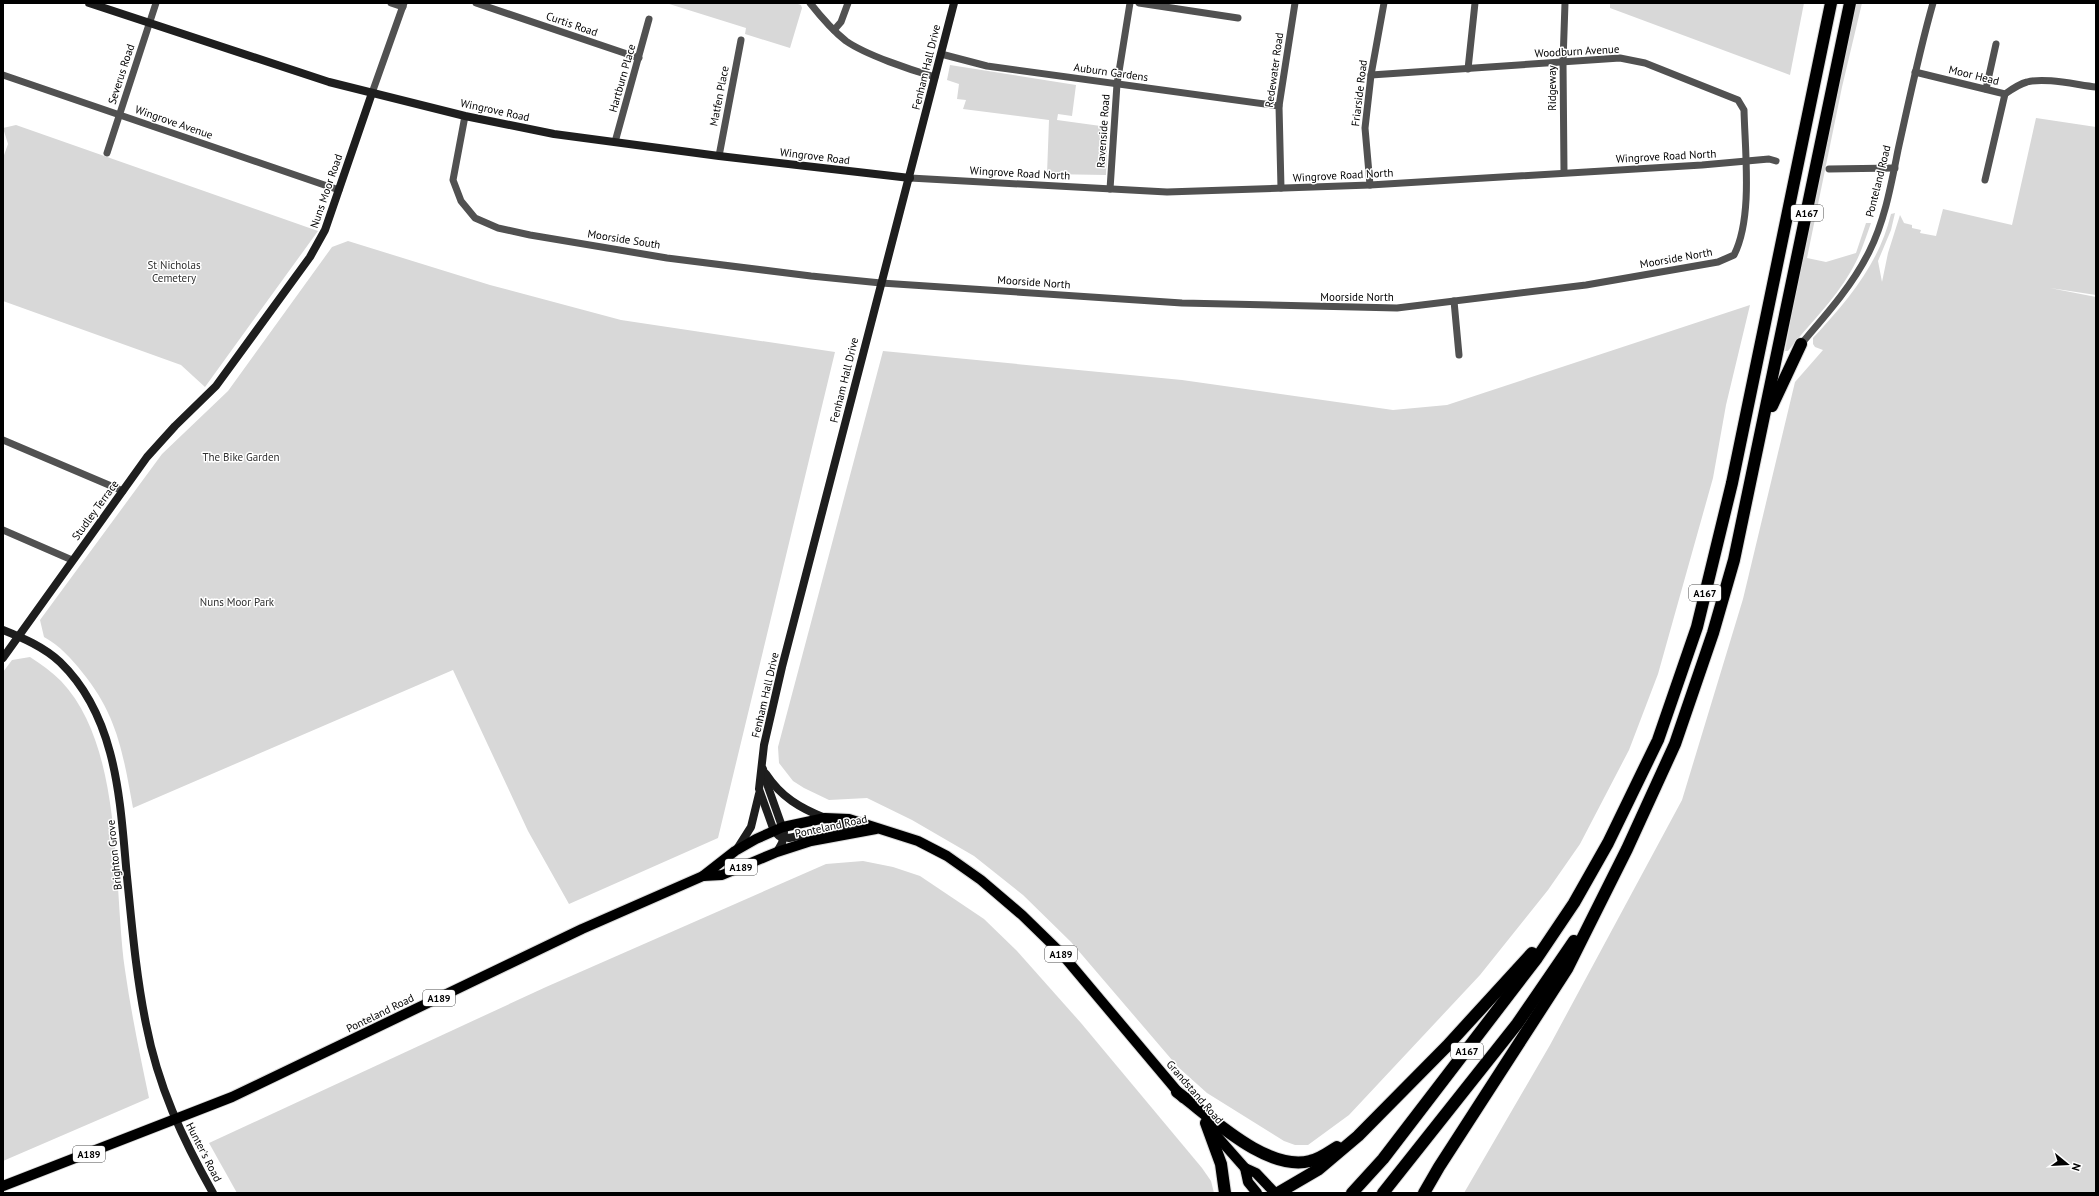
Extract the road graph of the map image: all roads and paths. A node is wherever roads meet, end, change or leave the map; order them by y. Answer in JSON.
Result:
{"nodes":[{"id":1,"x":89,"y":3,"type":"edge"},
{"id":2,"x":156,"y":3,"type":"edge"},
{"id":3,"x":391,"y":3,"type":"edge"},
{"id":4,"x":476,"y":3,"type":"edge"},
{"id":5,"x":810,"y":3,"type":"edge"},
{"id":6,"x":848,"y":3,"type":"edge"},
{"id":7,"x":954,"y":3,"type":"edge"},
{"id":8,"x":1130,"y":3,"type":"edge"},
{"id":9,"x":1139,"y":3,"type":"edge"},
{"id":10,"x":1296,"y":3,"type":"edge"},
{"id":11,"x":1384,"y":3,"type":"edge"},
{"id":12,"x":1475,"y":3,"type":"edge"},
{"id":13,"x":1565,"y":3,"type":"edge"},
{"id":14,"x":1831,"y":3,"type":"edge"},
{"id":15,"x":1850,"y":3,"type":"edge"},
{"id":16,"x":1933,"y":3,"type":"edge"},
{"id":17,"x":404,"y":5,"type":"edge"},
{"id":18,"x":1238,"y":18,"type":"dead end"},
{"id":19,"x":649,"y":19,"type":"dead end"},
{"id":20,"x":149,"y":24,"type":"junction"},
{"id":21,"x":834,"y":30,"type":"junction"},
{"id":22,"x":741,"y":40,"type":"dead end"},
{"id":23,"x":1996,"y":44,"type":"dead end"},
{"id":24,"x":941,"y":54,"type":"junction"},
{"id":25,"x":639,"y":58,"type":"junction"},
{"id":26,"x":1563,"y":62,"type":"junction"},
{"id":27,"x":1468,"y":69,"type":"junction"},
{"id":28,"x":1915,"y":72,"type":"junction"},
{"id":29,"x":1371,"y":75,"type":"junction"},
{"id":30,"x":3,"y":76,"type":"edge"},
{"id":31,"x":935,"y":77,"type":"junction"},
{"id":32,"x":1117,"y":84,"type":"junction"},
{"id":33,"x":2096,"y":87,"type":"edge"},
{"id":34,"x":1986,"y":90,"type":"junction"},
{"id":35,"x":372,"y":94,"type":"junction"},
{"id":36,"x":2005,"y":94,"type":"junction"},
{"id":37,"x":1278,"y":106,"type":"junction"},
{"id":38,"x":119,"y":115,"type":"junction"},
{"id":39,"x":465,"y":116,"type":"junction"},
{"id":40,"x":616,"y":142,"type":"junction"},
{"id":41,"x":107,"y":153,"type":"dead end"},
{"id":42,"x":719,"y":156,"type":"junction"},
{"id":43,"x":1776,"y":161,"type":"dead end"},
{"id":44,"x":1745,"y":162,"type":"junction"},
{"id":45,"x":1895,"y":168,"type":"junction"},
{"id":46,"x":1829,"y":169,"type":"dead end"},
{"id":47,"x":1564,"y":172,"type":"junction"},
{"id":48,"x":910,"y":178,"type":"junction"},
{"id":49,"x":1985,"y":180,"type":"dead end"},
{"id":50,"x":1370,"y":185,"type":"junction"},
{"id":51,"x":1281,"y":188,"type":"junction"},
{"id":52,"x":1110,"y":189,"type":"junction"},
{"id":53,"x":338,"y":190,"type":"junction"},
{"id":54,"x":881,"y":283,"type":"junction"},
{"id":55,"x":1454,"y":301,"type":"junction"},
{"id":56,"x":1801,"y":344,"type":"joint"},
{"id":57,"x":1459,"y":355,"type":"dead end"},
{"id":58,"x":216,"y":386,"type":"joint"},
{"id":59,"x":1764,"y":424,"type":"junction"},
{"id":60,"x":3,"y":440,"type":"edge"},
{"id":61,"x":123,"y":491,"type":"junction"},
{"id":62,"x":3,"y":530,"type":"edge"},
{"id":63,"x":72,"y":560,"type":"junction"},
{"id":64,"x":3,"y":630,"type":"edge"},
{"id":65,"x":19,"y":636,"type":"junction"},
{"id":66,"x":3,"y":658,"type":"edge"},
{"id":67,"x":763,"y":768,"type":"junction"},
{"id":68,"x":759,"y":789,"type":"junction"},
{"id":69,"x":825,"y":818,"type":"junction"},
{"id":70,"x":779,"y":829,"type":"junction"},
{"id":71,"x":872,"y":830,"type":"junction"},
{"id":72,"x":784,"y":838,"type":"junction"},
{"id":73,"x":735,"y":852,"type":"junction"},
{"id":74,"x":777,"y":852,"type":"junction"},
{"id":75,"x":703,"y":876,"type":"junction"},
{"id":76,"x":1574,"y":903,"type":"junction"},
{"id":77,"x":1594,"y":912,"type":"junction"},
{"id":78,"x":1177,"y":1092,"type":"junction"},
{"id":79,"x":175,"y":1120,"type":"junction"},
{"id":80,"x":1206,"y":1123,"type":"junction"},
{"id":81,"x":1358,"y":1136,"type":"junction"},
{"id":82,"x":1438,"y":1167,"type":"junction"},
{"id":83,"x":1245,"y":1168,"type":"junction"},
{"id":84,"x":3,"y":1186,"type":"edge"},
{"id":85,"x":213,"y":1193,"type":"edge"},
{"id":86,"x":1225,"y":1193,"type":"edge"},
{"id":87,"x":1257,"y":1193,"type":"edge"},
{"id":88,"x":1276,"y":1193,"type":"edge"},
{"id":89,"x":1352,"y":1193,"type":"edge"},
{"id":90,"x":1383,"y":1193,"type":"edge"},
{"id":91,"x":1424,"y":1193,"type":"edge"},
{"id":92,"x":1428,"y":1193,"type":"edge"}],
"edges":[{"from":1,"to":20,"type":"street","name":"Wingrove Road"},
{"from":2,"to":20,"type":"street","name":"Severus Road"},
{"from":3,"to":17,"type":"street"},
{"from":4,"to":25,"type":"street","name":"Curtis Road"},
{"from":5,"to":21,"type":"street"},
{"from":6,"to":21,"type":"street"},
{"from":7,"to":24,"type":"street","name":"Fenham Hall Drive"},
{"from":8,"to":32,"type":"street","name":"Ravenside Road"},
{"from":9,"to":18,"type":"street"},
{"from":10,"to":37,"type":"street","name":"Redewater Road"},
{"from":11,"to":29,"type":"street","name":"Friarside Road"},
{"from":12,"to":27,"type":"street"},
{"from":13,"to":26,"type":"street","name":"Ridgeway"},
{"from":14,"to":76,"type":"highway","number":"A167"},
{"from":15,"to":59,"type":"highway","number":"A167"},
{"from":16,"to":28,"type":"street","name":"Ponteland Road"},
{"from":17,"to":35,"type":"street","name":"Nuns Moor Road"},
{"from":19,"to":25,"type":"street","name":"Hartburn Place"},
{"from":20,"to":35,"type":"street","name":"Wingrove Road"},
{"from":20,"to":38,"type":"street","name":"Severus Road"},
{"from":21,"to":31,"type":"street"},
{"from":22,"to":42,"type":"street","name":"Matfen Place"},
{"from":23,"to":34,"type":"street"},
{"from":24,"to":31,"type":"street","name":"Fenham Hall Drive"},
{"from":24,"to":32,"type":"street","name":"Auburn Gardens"},
{"from":25,"to":40,"type":"street","name":"Hartburn Place"},
{"from":26,"to":27,"type":"street","name":"Woodburn Avenue"},
{"from":26,"to":44,"type":"street","name":"Woodburn Avenue"},
{"from":26,"to":47,"type":"street","name":"Ridgeway"},
{"from":27,"to":29,"type":"street","name":"Woodburn Avenue"},
{"from":28,"to":34,"type":"street","name":"Moor Head"},
{"from":28,"to":45,"type":"street","name":"Ponteland Road"},
{"from":29,"to":50,"type":"street","name":"Friarside Road"},
{"from":30,"to":38,"type":"street","name":"Wingrove Avenue"},
{"from":31,"to":48,"type":"street","name":"Fenham Hall Drive"},
{"from":32,"to":37,"type":"street","name":"Auburn Gardens"},
{"from":32,"to":52,"type":"street","name":"Ravenside Road"},
{"from":33,"to":36,"type":"street","name":"Moor Head"},
{"from":34,"to":36,"type":"street","name":"Moor Head"},
{"from":35,"to":39,"type":"street","name":"Wingrove Road"},
{"from":35,"to":53,"type":"street","name":"Nuns Moor Road"},
{"from":36,"to":49,"type":"street"},
{"from":37,"to":51,"type":"street","name":"Redewater Road"},
{"from":38,"to":41,"type":"street","name":"Severus Road"},
{"from":38,"to":53,"type":"street","name":"Wingrove Avenue"},
{"from":39,"to":40,"type":"street","name":"Wingrove Road"},
{"from":39,"to":54,"type":"street","name":"Moorside South"},
{"from":40,"to":42,"type":"street","name":"Wingrove Road"},
{"from":42,"to":48,"type":"street","name":"Wingrove Road"},
{"from":43,"to":44,"type":"street","name":"Wingrove Road North"},
{"from":44,"to":47,"type":"street","name":"Wingrove Road North"},
{"from":44,"to":55,"type":"street","name":"Moorside North"},
{"from":45,"to":46,"type":"street"},
{"from":45,"to":56,"type":"street","name":"Ponteland Road"},
{"from":47,"to":50,"type":"street","name":"Wingrove Road North"},
{"from":48,"to":52,"type":"street","name":"Wingrove Road North"},
{"from":48,"to":54,"type":"street","name":"Fenham Hall Drive"},
{"from":50,"to":51,"type":"street","name":"Wingrove Road North"},
{"from":51,"to":52,"type":"street","name":"Wingrove Road North"},
{"from":53,"to":58,"type":"street","name":"Nuns Moor Road"},
{"from":54,"to":55,"type":"street","name":"Moorside North"},
{"from":54,"to":67,"type":"street","name":"Fenham Hall Drive"},
{"from":55,"to":57,"type":"street"},
{"from":56,"to":59,"type":"highway"},
{"from":58,"to":61,"type":"street","name":"Studley Terrace"},
{"from":59,"to":77,"type":"highway","number":"A167"},
{"from":60,"to":61,"type":"street"},
{"from":61,"to":63,"type":"street","name":"Studley Terrace"},
{"from":62,"to":63,"type":"street"},
{"from":63,"to":65,"type":"street","name":"Studley Terrace"},
{"from":64,"to":65,"type":"street","name":"Brighton Grove"},
{"from":65,"to":66,"type":"street","name":"Studley Terrace"},
{"from":65,"to":79,"type":"street","name":"Brighton Grove"},
{"from":67,"to":68,"type":"street","name":"Fenham Hall Drive"},
{"from":67,"to":69,"type":"street"},
{"from":67,"to":70,"type":"street","name":"Fenham Hall Drive"},
{"from":68,"to":70,"type":"street","name":"Fenham Hall Drive"},
{"from":68,"to":73,"type":"street"},
{"from":69,"to":70,"type":"main road","name":"Ponteland Road","number":"A189"},
{"from":69,"to":71,"type":"main road","name":"Ponteland Road","number":"A189"},
{"from":70,"to":72,"type":"street"},
{"from":70,"to":73,"type":"main road","name":"Ponteland Road","number":"A189"},
{"from":71,"to":72,"type":"street"},
{"from":71,"to":74,"type":"main road","name":"Ponteland Road","number":"A189"},
{"from":71,"to":78,"type":"main road","name":"Grandstand Road","number":"A189"},
{"from":72,"to":74,"type":"street"},
{"from":73,"to":75,"type":"main road","name":"Ponteland Road","number":"A189"},
{"from":74,"to":75,"type":"main road","name":"Ponteland Road","number":"A189"},
{"from":75,"to":79,"type":"main road","name":"Ponteland Road","number":"A189"},
{"from":76,"to":81,"type":"highway"},
{"from":76,"to":89,"type":"highway","number":"A167"},
{"from":77,"to":82,"type":"highway"},
{"from":77,"to":90,"type":"highway","number":"A167"},
{"from":78,"to":80,"type":"main road","name":"Grandstand Road","number":"A189"},
{"from":78,"to":81,"type":"highway"},
{"from":79,"to":84,"type":"main road","number":"A189"},
{"from":79,"to":85,"type":"street","name":"Hunter's Road"},
{"from":80,"to":83,"type":"main road","name":"Grandstand Road","number":"A189"},
{"from":80,"to":86,"type":"highway"},
{"from":81,"to":88,"type":"highway"},
{"from":82,"to":91,"type":"highway"},
{"from":82,"to":92,"type":"highway"},
{"from":83,"to":87,"type":"main road","name":"Grandstand Road","number":"A189"},
{"from":83,"to":88,"type":"main road","name":"Grandstand Road","number":"A189"}]}
